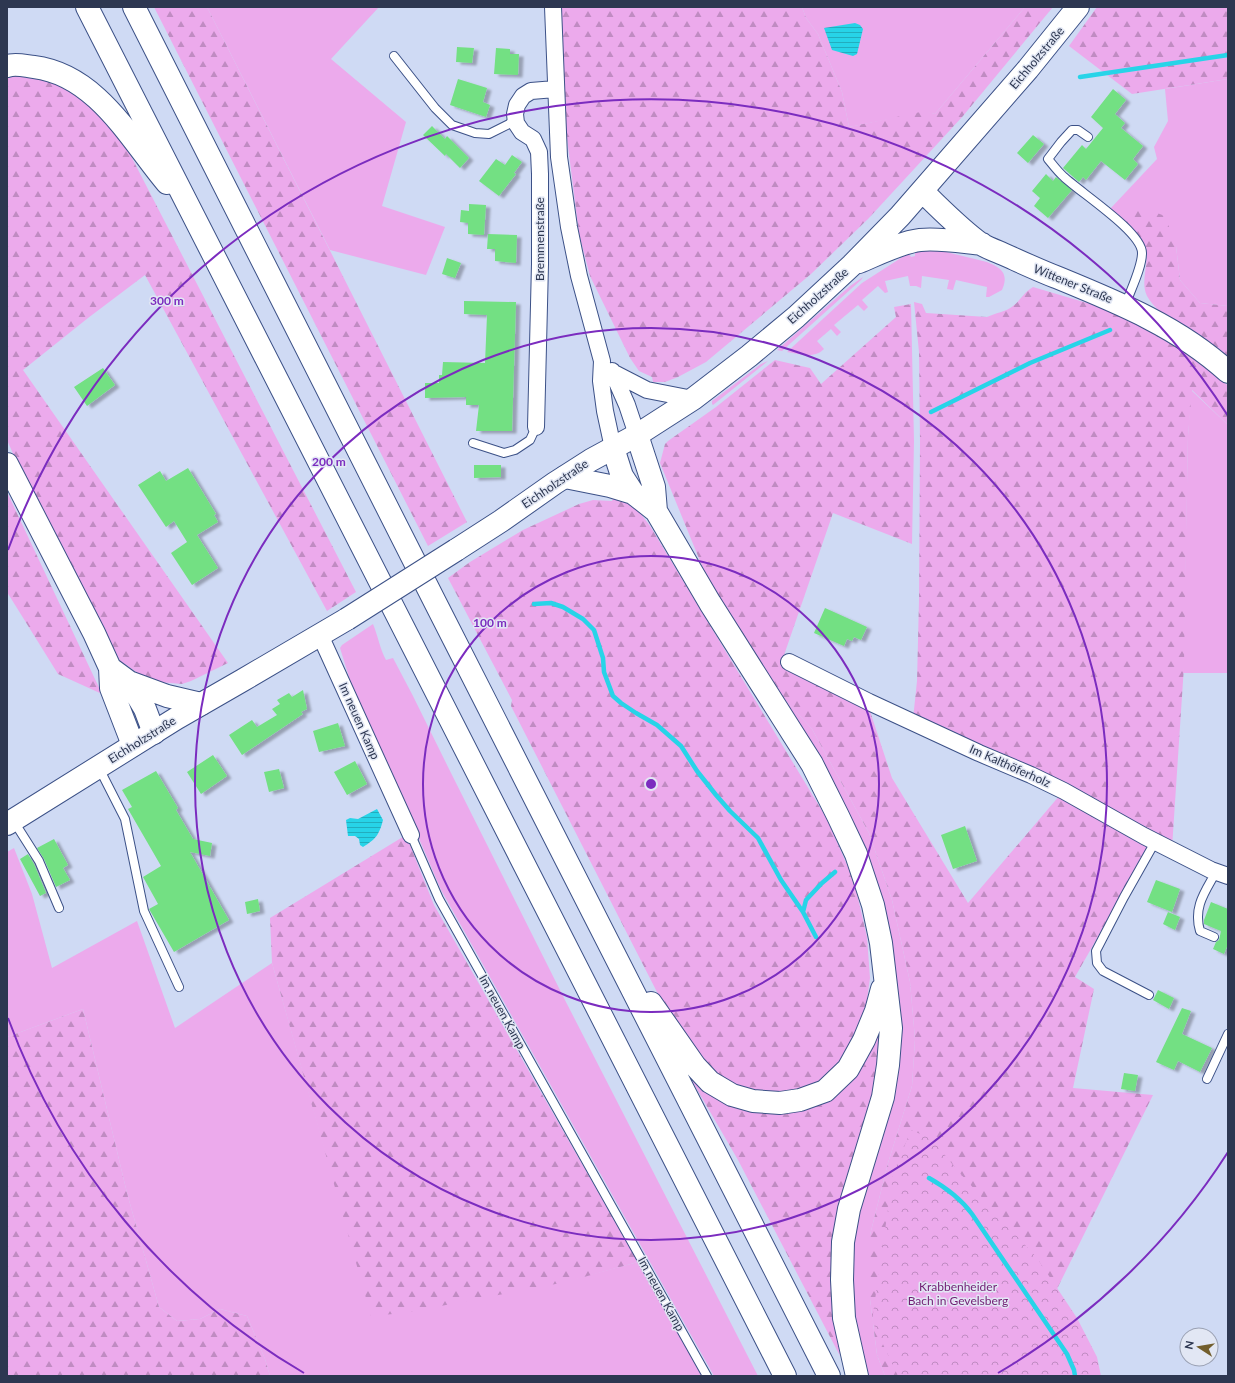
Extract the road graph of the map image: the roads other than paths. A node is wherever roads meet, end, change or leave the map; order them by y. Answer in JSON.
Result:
{"nodes":[{"id":1,"x":87,"y":7,"type":"edge"},
{"id":2,"x":134,"y":7,"type":"edge"},
{"id":3,"x":553,"y":7,"type":"edge"},
{"id":4,"x":1078,"y":7,"type":"edge"},
{"id":5,"x":394,"y":56,"type":"dead end"},
{"id":6,"x":7,"y":66,"type":"edge"},
{"id":7,"x":555,"y":89,"type":"junction"},
{"id":8,"x":516,"y":118,"type":"junction"},
{"id":9,"x":1088,"y":137,"type":"dead end"},
{"id":10,"x":922,"y":191,"type":"junction"},
{"id":11,"x":191,"y":211,"type":"junction"},
{"id":12,"x":982,"y":244,"type":"junction"},
{"id":13,"x":852,"y":265,"type":"junction"},
{"id":14,"x":1125,"y":306,"type":"junction"},
{"id":15,"x":602,"y":361,"type":"junction"},
{"id":16,"x":1228,"y":372,"type":"edge"},
{"id":17,"x":614,"y":373,"type":"junction"},
{"id":18,"x":693,"y":399,"type":"junction"},
{"id":19,"x":536,"y":427,"type":"joint"},
{"id":20,"x":637,"y":435,"type":"junction"},
{"id":21,"x":473,"y":443,"type":"dead end"},
{"id":22,"x":613,"y":448,"type":"junction"},
{"id":23,"x":7,"y":464,"type":"edge"},
{"id":24,"x":565,"y":476,"type":"junction"},
{"id":25,"x":633,"y":493,"type":"junction"},
{"id":26,"x":656,"y":511,"type":"junction"},
{"id":27,"x":320,"y":635,"type":"junction"},
{"id":28,"x":789,"y":662,"type":"dead end"},
{"id":29,"x":110,"y":668,"type":"junction"},
{"id":30,"x":129,"y":682,"type":"junction"},
{"id":31,"x":201,"y":704,"type":"junction"},
{"id":32,"x":154,"y":733,"type":"junction"},
{"id":33,"x":133,"y":745,"type":"junction"},
{"id":34,"x":98,"y":767,"type":"junction"},
{"id":35,"x":10,"y":822,"type":"edge"},
{"id":36,"x":411,"y":835,"type":"joint"},
{"id":37,"x":1155,"y":842,"type":"junction"},
{"id":38,"x":1222,"y":874,"type":"edge"},
{"id":39,"x":59,"y":908,"type":"dead end"},
{"id":40,"x":1214,"y":937,"type":"dead end"},
{"id":41,"x":611,"y":950,"type":"junction"},
{"id":42,"x":885,"y":978,"type":"junction"},
{"id":43,"x":179,"y":987,"type":"dead end"},
{"id":44,"x":1149,"y":995,"type":"dead end"},
{"id":45,"x":1228,"y":1034,"type":"edge"},
{"id":46,"x":1207,"y":1079,"type":"dead end"},
{"id":47,"x":708,"y":1376,"type":"edge"},
{"id":48,"x":785,"y":1376,"type":"edge"},
{"id":49,"x":829,"y":1376,"type":"edge"},
{"id":50,"x":857,"y":1376,"type":"edge"}],
"edges":[{"from":1,"to":11,"type":"main road"},
{"from":2,"to":41,"type":"main road"},
{"from":3,"to":7,"type":"street","name":"Bremmenstraße"},
{"from":4,"to":10,"type":"main road","name":"Eichholzstraße"},
{"from":5,"to":8,"type":"lane"},
{"from":6,"to":11,"type":"main road"},
{"from":7,"to":8,"type":"street"},
{"from":7,"to":15,"type":"street","name":"Bremmenstraße"},
{"from":8,"to":19,"type":"street","name":"Bremmenstraße"},
{"from":9,"to":14,"type":"lane"},
{"from":10,"to":12,"type":"main road","name":"Wittener Straße"},
{"from":10,"to":13,"type":"main road","name":"Eichholzstraße"},
{"from":11,"to":48,"type":"main road"},
{"from":12,"to":13,"type":"main road"},
{"from":12,"to":14,"type":"main road","name":"Wittener Straße"},
{"from":13,"to":18,"type":"main road","name":"Eichholzstraße"},
{"from":14,"to":16,"type":"main road","name":"Wittener Straße"},
{"from":15,"to":17,"type":"street","name":"Bremmenstraße"},
{"from":15,"to":22,"type":"street","name":"Bremmenstraße"},
{"from":17,"to":18,"type":"street","name":"Bremmenstraße"},
{"from":17,"to":20,"type":"street","name":"Bremmenstraße"},
{"from":18,"to":20,"type":"main road","name":"Eichholzstraße"},
{"from":19,"to":21,"type":"lane"},
{"from":20,"to":22,"type":"main road","name":"Eichholzstraße"},
{"from":20,"to":26,"type":"main road"},
{"from":22,"to":24,"type":"main road","name":"Eichholzstraße"},
{"from":22,"to":25,"type":"main road"},
{"from":23,"to":29,"type":"main road"},
{"from":24,"to":25,"type":"main road"},
{"from":24,"to":27,"type":"main road","name":"Eichholzstraße","bridge":true},
{"from":25,"to":26,"type":"main road"},
{"from":26,"to":42,"type":"main road"},
{"from":27,"to":31,"type":"main road","name":"Eichholzstraße"},
{"from":27,"to":36,"type":"street","name":"Im neuen Kamp"},
{"from":28,"to":37,"type":"street","name":"Im Kalthöferholz"},
{"from":29,"to":30,"type":"main road"},
{"from":29,"to":33,"type":"main road"},
{"from":30,"to":31,"type":"main road"},
{"from":30,"to":32,"type":"main road"},
{"from":31,"to":32,"type":"main road","name":"Eichholzstraße"},
{"from":32,"to":33,"type":"main road","name":"Eichholzstraße"},
{"from":33,"to":34,"type":"main road","name":"Eichholzstraße"},
{"from":34,"to":35,"type":"main road","name":"Eichholzstraße"},
{"from":34,"to":43,"type":"lane"},
{"from":35,"to":39,"type":"lane"},
{"from":36,"to":47,"type":"lane","name":"Im neuen Kamp"},
{"from":37,"to":38,"type":"street","name":"Im Kalthöferholz"},
{"from":37,"to":44,"type":"lane"},
{"from":38,"to":40,"type":"lane"},
{"from":41,"to":42,"type":"main road"},
{"from":41,"to":49,"type":"main road"},
{"from":42,"to":50,"type":"main road"},
{"from":45,"to":46,"type":"lane"}]}
